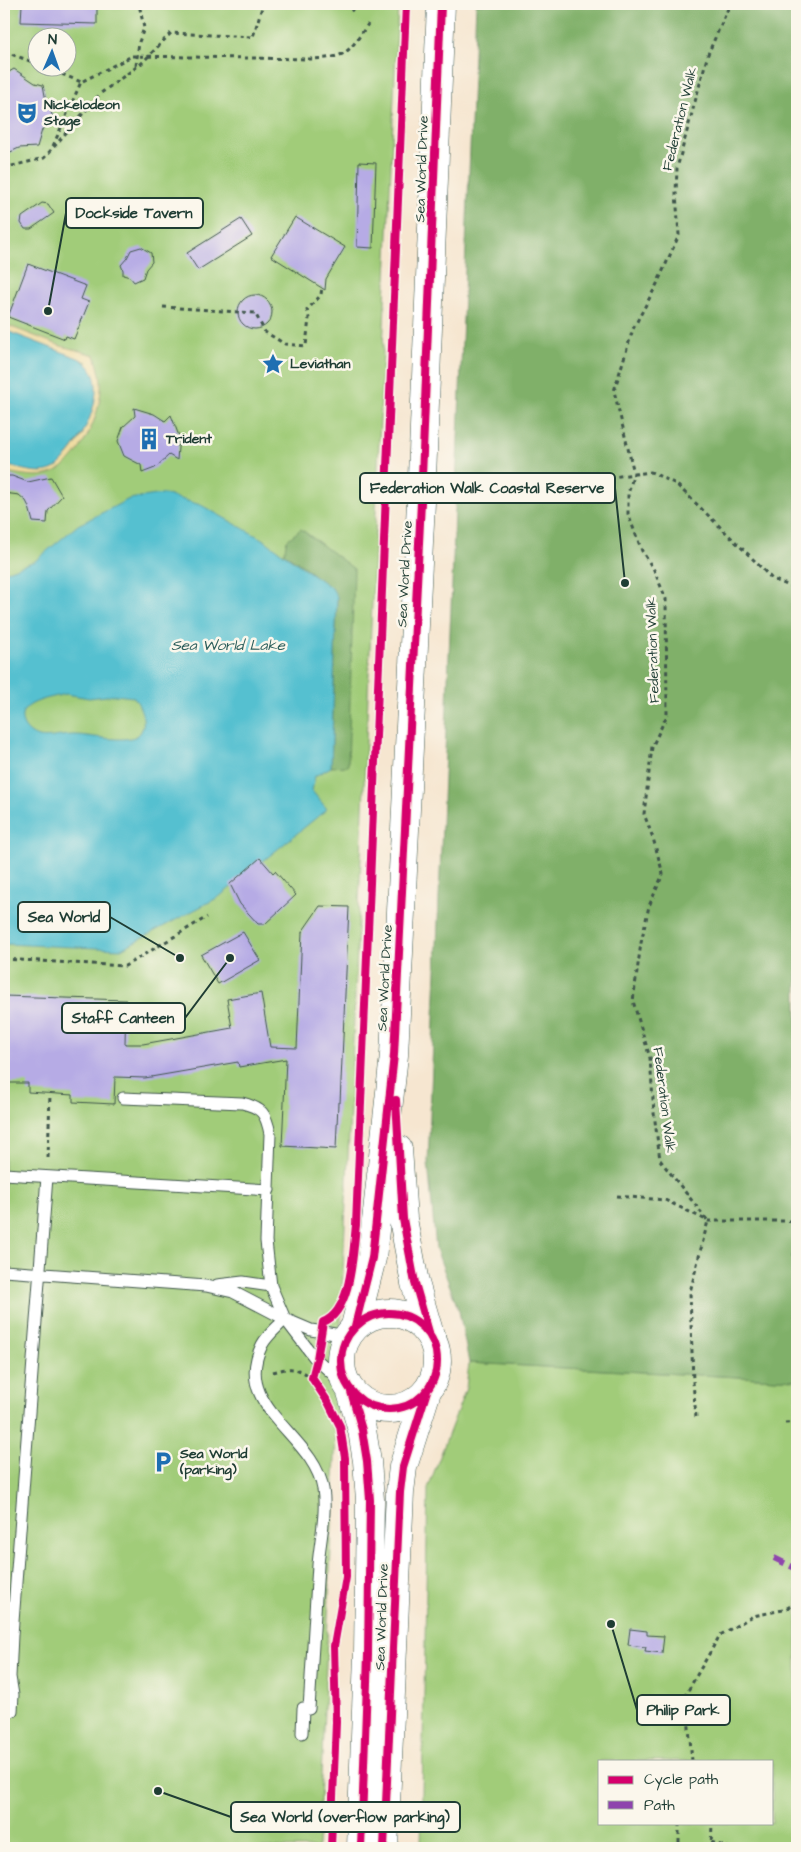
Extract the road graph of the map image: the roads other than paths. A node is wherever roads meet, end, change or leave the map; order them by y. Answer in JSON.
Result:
{"nodes":[{"id":1,"x":442,"y":4,"type":"edge"},
{"id":2,"x":394,"y":1055,"type":"junction"},
{"id":3,"x":123,"y":1098,"type":"dead end"},
{"id":4,"x":4,"y":1174,"type":"edge"},
{"id":5,"x":47,"y":1177,"type":"junction"},
{"id":6,"x":268,"y":1190,"type":"junction"},
{"id":7,"x":4,"y":1271,"type":"edge"},
{"id":8,"x":40,"y":1274,"type":"junction"},
{"id":9,"x":206,"y":1286,"type":"junction"},
{"id":10,"x":271,"y":1286,"type":"junction"},
{"id":11,"x":285,"y":1319,"type":"junction"},
{"id":12,"x":351,"y":1331,"type":"junction"},
{"id":13,"x":430,"y":1335,"type":"junction"},
{"id":14,"x":427,"y":1391,"type":"junction"},
{"id":15,"x":344,"y":1396,"type":"junction"},
{"id":16,"x":12,"y":1711,"type":"dead end"},
{"id":17,"x":302,"y":1733,"type":"dead end"},
{"id":18,"x":361,"y":1848,"type":"edge"},
{"id":19,"x":384,"y":1848,"type":"edge"}],
"edges":[{"from":1,"to":2,"type":"street","name":"Sea World Drive"},
{"from":2,"to":12,"type":"street","name":"Sea World Drive"},
{"from":2,"to":13,"type":"street","name":"Sea World Drive"},
{"from":3,"to":6,"type":"lane"},
{"from":4,"to":5,"type":"lane"},
{"from":5,"to":6,"type":"lane"},
{"from":5,"to":8,"type":"lane"},
{"from":6,"to":10,"type":"lane"},
{"from":7,"to":8,"type":"lane"},
{"from":8,"to":9,"type":"lane"},
{"from":8,"to":16,"type":"lane"},
{"from":9,"to":10,"type":"lane"},
{"from":9,"to":11,"type":"lane"},
{"from":10,"to":11,"type":"lane"},
{"from":11,"to":12,"type":"lane"},
{"from":11,"to":15,"type":"lane"},
{"from":11,"to":17,"type":"lane"},
{"from":12,"to":13,"type":"street"},
{"from":12,"to":15,"type":"street"},
{"from":13,"to":14,"type":"street"},
{"from":14,"to":15,"type":"street"},
{"from":14,"to":19,"type":"street","name":"Sea World Drive"},
{"from":15,"to":18,"type":"street","name":"Sea World Drive"}]}
